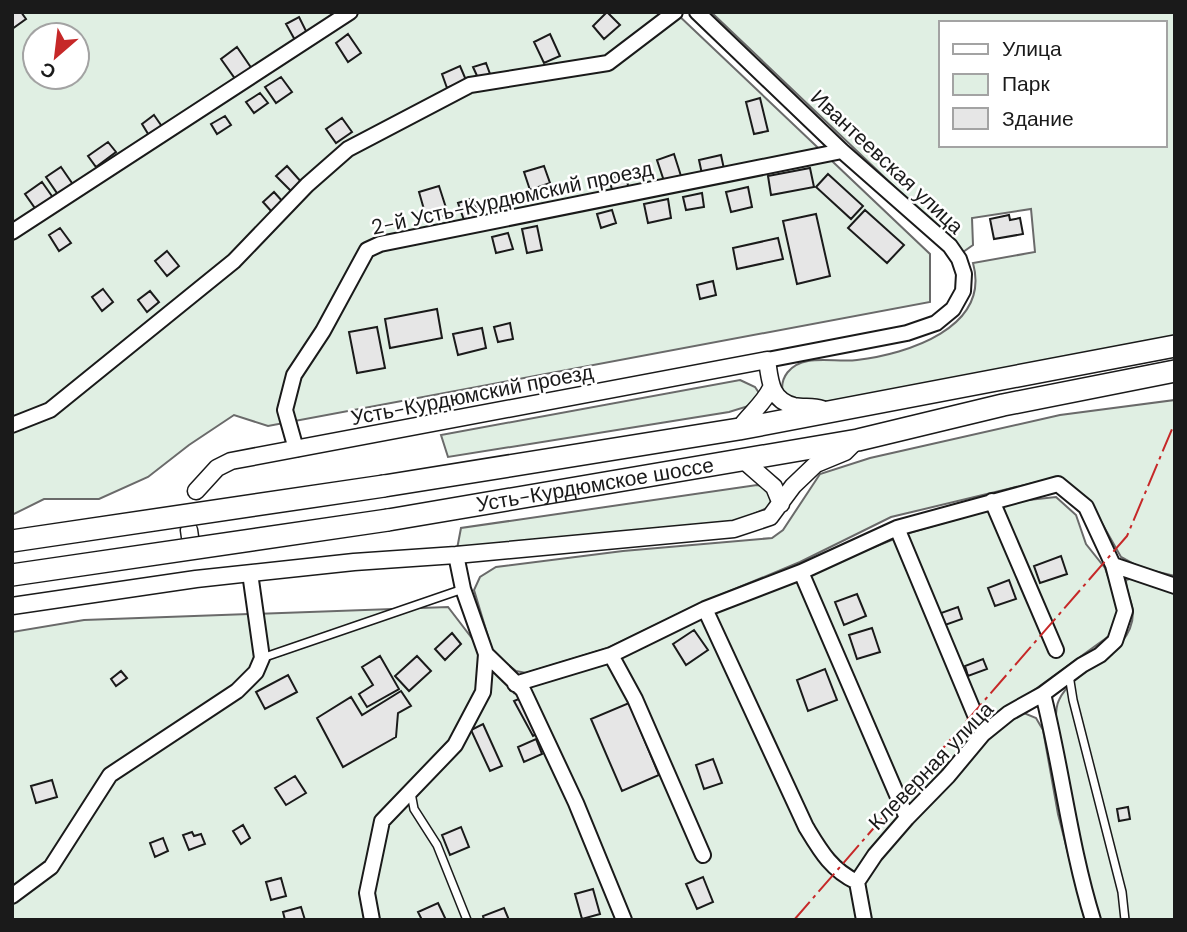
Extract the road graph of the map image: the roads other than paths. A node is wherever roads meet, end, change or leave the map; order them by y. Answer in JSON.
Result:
{"nodes":[{"id":1,"x":349,"y":12,"type":"edge"},
{"id":2,"x":675,"y":12,"type":"edge"},
{"id":3,"x":697,"y":12,"type":"edge"},
{"id":4,"x":842,"y":151,"type":"junction"},
{"id":5,"x":12,"y":232,"type":"edge"},
{"id":6,"x":1175,"y":346,"type":"edge"},
{"id":7,"x":767,"y":360,"type":"junction"},
{"id":8,"x":1175,"y":370,"type":"edge"},
{"id":9,"x":771,"y":388,"type":"junction"},
{"id":10,"x":828,"y":411,"type":"junction"},
{"id":11,"x":12,"y":425,"type":"edge"},
{"id":12,"x":739,"y":429,"type":"junction"},
{"id":13,"x":858,"y":440,"type":"junction"},
{"id":14,"x":296,"y":449,"type":"junction"},
{"id":15,"x":742,"y":459,"type":"junction"},
{"id":16,"x":196,"y":491,"type":"dead end"},
{"id":17,"x":992,"y":501,"type":"junction"},
{"id":18,"x":781,"y":505,"type":"junction"},
{"id":19,"x":897,"y":528,"type":"junction"},
{"id":20,"x":12,"y":541,"type":"edge"},
{"id":21,"x":456,"y":555,"type":"junction"},
{"id":22,"x":1113,"y":565,"type":"junction"},
{"id":23,"x":801,"y":572,"type":"junction"},
{"id":24,"x":250,"y":573,"type":"junction"},
{"id":25,"x":12,"y":575,"type":"edge"},
{"id":26,"x":1175,"y":586,"type":"edge"},
{"id":27,"x":463,"y":589,"type":"junction"},
{"id":28,"x":12,"y":606,"type":"edge"},
{"id":29,"x":705,"y":610,"type":"junction"},
{"id":30,"x":1056,"y":650,"type":"dead end"},
{"id":31,"x":486,"y":654,"type":"junction"},
{"id":32,"x":611,"y":654,"type":"junction"},
{"id":33,"x":262,"y":658,"type":"junction"},
{"id":34,"x":1069,"y":674,"type":"junction"},
{"id":35,"x":515,"y":684,"type":"junction"},
{"id":36,"x":1043,"y":694,"type":"junction"},
{"id":37,"x":984,"y":734,"type":"junction"},
{"id":38,"x":410,"y":790,"type":"junction"},
{"id":39,"x":907,"y":818,"type":"junction"},
{"id":40,"x":703,"y":855,"type":"dead end"},
{"id":41,"x":857,"y":882,"type":"junction"},
{"id":42,"x":12,"y":896,"type":"edge"},
{"id":43,"x":372,"y":920,"type":"edge"},
{"id":44,"x":467,"y":920,"type":"edge"},
{"id":45,"x":624,"y":920,"type":"edge"},
{"id":46,"x":863,"y":920,"type":"edge"},
{"id":47,"x":1093,"y":920,"type":"edge"},
{"id":48,"x":1125,"y":920,"type":"edge"}],
"edges":[{"from":1,"to":5,"type":"street"},
{"from":2,"to":11,"type":"street"},
{"from":3,"to":4,"type":"street","name":"Ивантеевская улица"},
{"from":4,"to":7,"type":"street","name":"Ивантеевская улица"},
{"from":4,"to":14,"type":"street","name":"2-й Усть-Курдюмский проезд"},
{"from":6,"to":10,"type":"main road","name":"Усть-Курдюмское шоссе"},
{"from":7,"to":9,"type":"street"},
{"from":7,"to":14,"type":"street","name":"Усть-Курдюмский проезд"},
{"from":8,"to":13,"type":"main road","name":"Усть-Курдюмское шоссе"},
{"from":9,"to":10,"type":"street"},
{"from":9,"to":12,"type":"street"},
{"from":10,"to":12,"type":"main road","name":"Усть-Курдюмское шоссе"},
{"from":12,"to":20,"type":"main road","name":"Усть-Курдюмское шоссе","bridge":true},
{"from":13,"to":15,"type":"main road","name":"Усть-Курдюмское шоссе"},
{"from":13,"to":18,"type":"street"},
{"from":14,"to":16,"type":"street","name":"Усть-Курдюмский проезд"},
{"from":15,"to":18,"type":"street"},
{"from":15,"to":25,"type":"main road","name":"Усть-Курдюмское шоссе","bridge":true},
{"from":17,"to":19,"type":"street"},
{"from":17,"to":22,"type":"street","name":"Клеверная улица"},
{"from":17,"to":30,"type":"street"},
{"from":18,"to":21,"type":"street"},
{"from":19,"to":23,"type":"street"},
{"from":19,"to":37,"type":"street"},
{"from":21,"to":24,"type":"street"},
{"from":21,"to":27,"type":"street"},
{"from":22,"to":26,"type":"street"},
{"from":22,"to":34,"type":"street","name":"Клеверная улица"},
{"from":23,"to":29,"type":"street"},
{"from":23,"to":39,"type":"street"},
{"from":24,"to":28,"type":"street"},
{"from":24,"to":33,"type":"street"},
{"from":27,"to":31,"type":"street"},
{"from":27,"to":33,"type":"lane"},
{"from":29,"to":32,"type":"street"},
{"from":29,"to":41,"type":"street"},
{"from":31,"to":35,"type":"street"},
{"from":31,"to":38,"type":"street"},
{"from":32,"to":35,"type":"street"},
{"from":32,"to":40,"type":"street"},
{"from":33,"to":42,"type":"street"},
{"from":34,"to":36,"type":"street","name":"Клеверная улица"},
{"from":34,"to":48,"type":"lane"},
{"from":35,"to":45,"type":"street"},
{"from":36,"to":37,"type":"street","name":"Клеверная улица"},
{"from":36,"to":47,"type":"street"},
{"from":37,"to":39,"type":"street","name":"Клеверная улица"},
{"from":38,"to":43,"type":"street"},
{"from":38,"to":44,"type":"lane"},
{"from":39,"to":41,"type":"street","name":"Клеверная улица"},
{"from":41,"to":46,"type":"street"}]}
